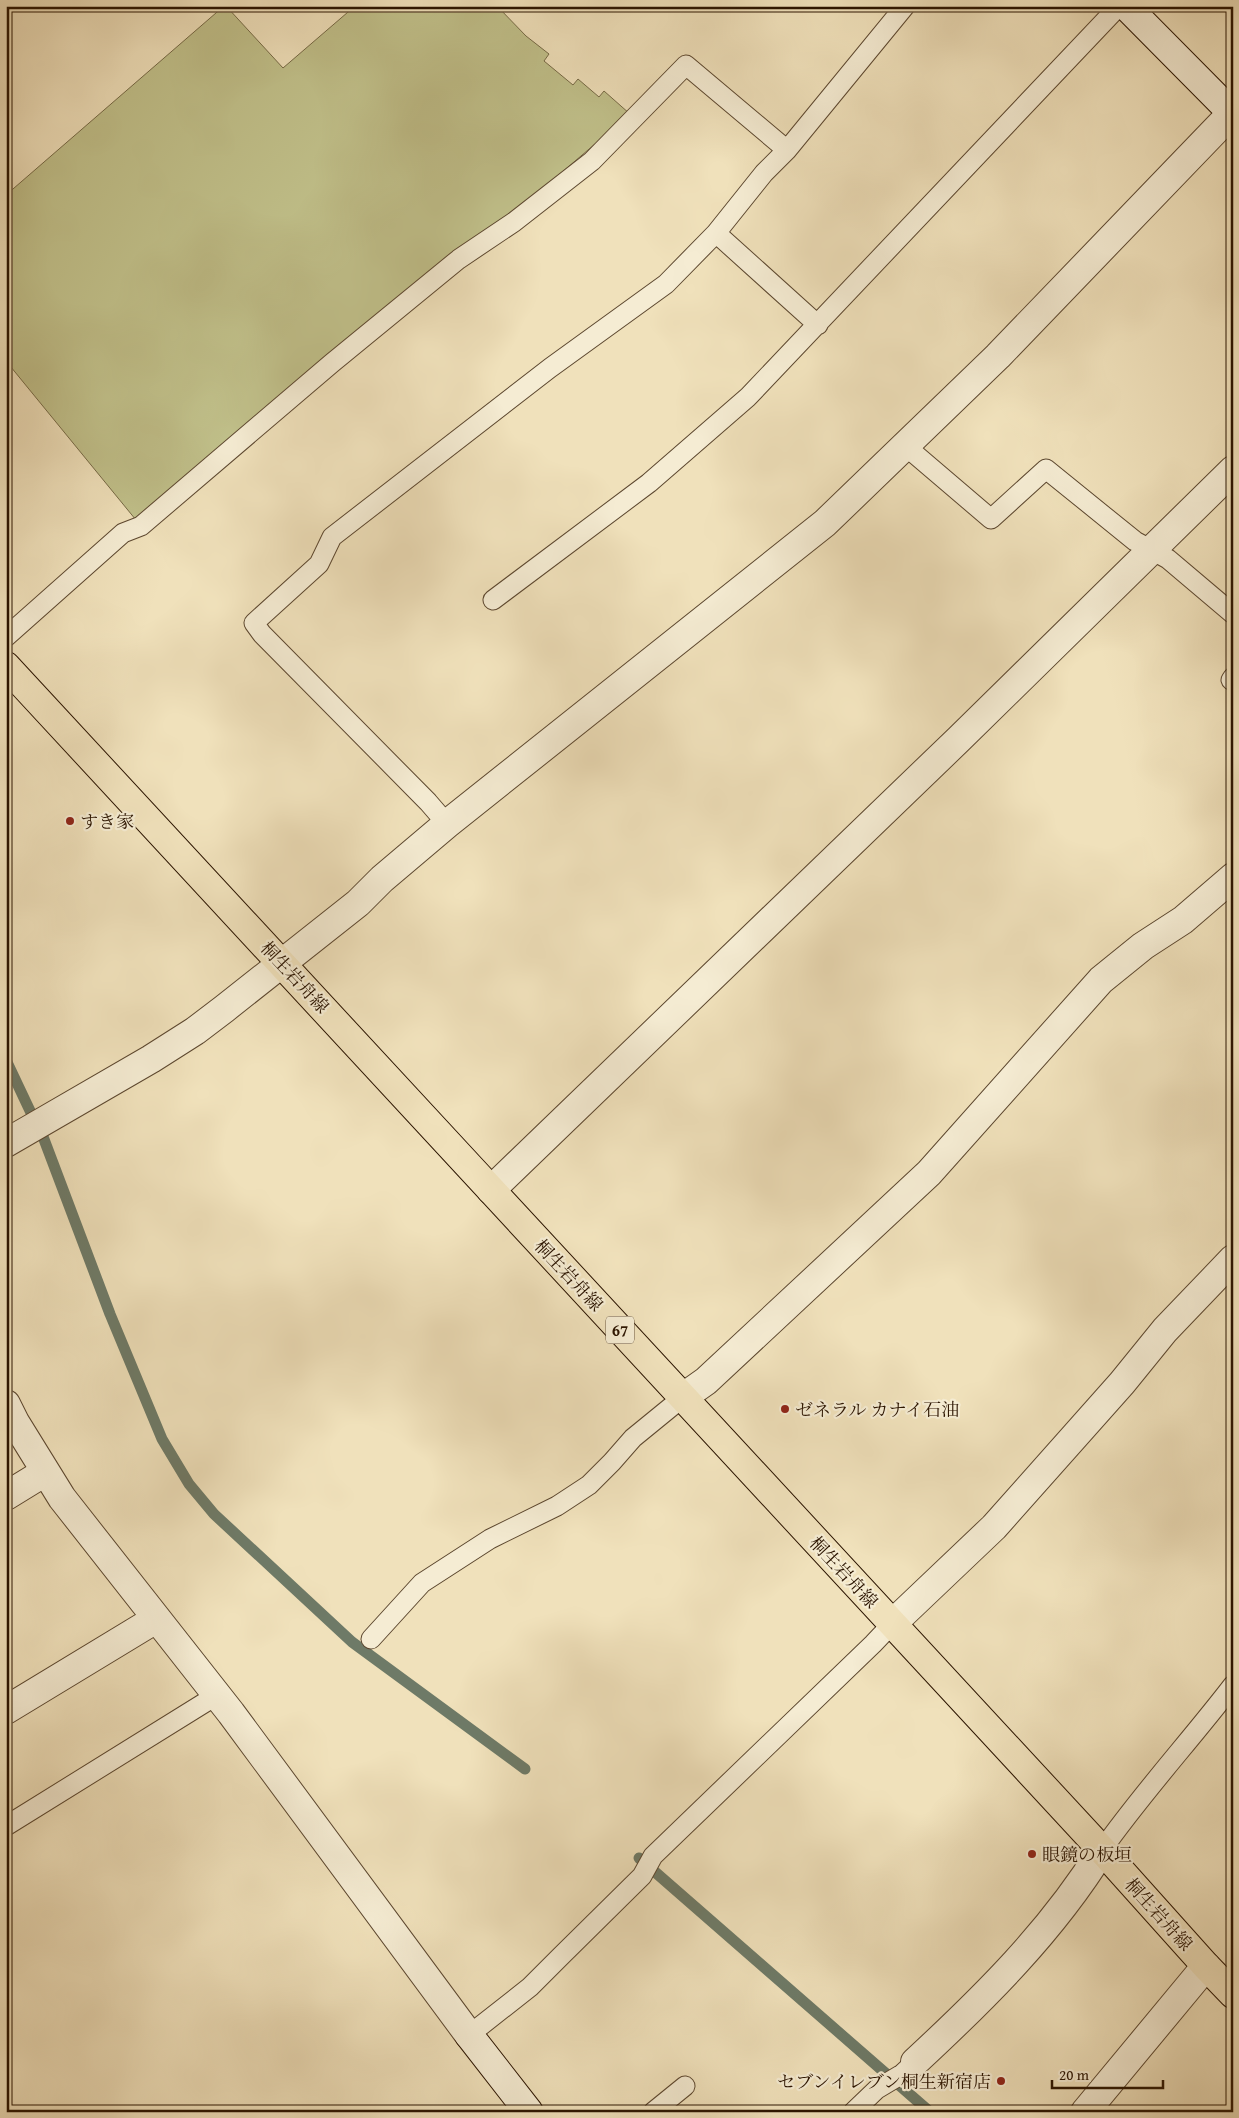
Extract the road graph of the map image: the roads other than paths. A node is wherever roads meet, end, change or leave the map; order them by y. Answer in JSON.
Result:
{"nodes":[{"id":1,"x":905,"y":6,"type":"edge"},
{"id":2,"x":1119,"y":6,"type":"edge"},
{"id":3,"x":1126,"y":6,"type":"edge"},
{"id":4,"x":1233,"y":113,"type":"edge"},
{"id":5,"x":787,"y":150,"type":"junction"},
{"id":6,"x":716,"y":233,"type":"junction"},
{"id":7,"x":818,"y":325,"type":"junction"},
{"id":8,"x":908,"y":445,"type":"junction"},
{"id":9,"x":1233,"y":470,"type":"edge"},
{"id":10,"x":1152,"y":550,"type":"junction"},
{"id":11,"x":493,"y":600,"type":"dead end"},
{"id":12,"x":1233,"y":614,"type":"edge"},
{"id":13,"x":6,"y":637,"type":"edge"},
{"id":14,"x":6,"y":666,"type":"edge"},
{"id":15,"x":1233,"y":677,"type":"edge"},
{"id":16,"x":1233,"y":681,"type":"edge"},
{"id":17,"x":447,"y":824,"type":"junction"},
{"id":18,"x":1233,"y":877,"type":"edge"},
{"id":19,"x":283,"y":964,"type":"junction"},
{"id":20,"x":6,"y":1143,"type":"edge"},
{"id":21,"x":491,"y":1190,"type":"junction"},
{"id":22,"x":1233,"y":1259,"type":"edge"},
{"id":23,"x":682,"y":1398,"type":"junction"},
{"id":24,"x":6,"y":1404,"type":"edge"},
{"id":25,"x":45,"y":1472,"type":"junction"},
{"id":26,"x":6,"y":1496,"type":"edge"},
{"id":27,"x":156,"y":1619,"type":"junction"},
{"id":28,"x":892,"y":1624,"type":"junction"},
{"id":29,"x":371,"y":1639,"type":"dead end"},
{"id":30,"x":1233,"y":1685,"type":"edge"},
{"id":31,"x":217,"y":1695,"type":"junction"},
{"id":32,"x":6,"y":1710,"type":"edge"},
{"id":33,"x":6,"y":1826,"type":"edge"},
{"id":34,"x":1102,"y":1850,"type":"junction"},
{"id":35,"x":1206,"y":1966,"type":"junction"},
{"id":36,"x":1233,"y":1994,"type":"edge"},
{"id":37,"x":469,"y":2035,"type":"junction"},
{"id":38,"x":908,"y":2068,"type":"joint"},
{"id":39,"x":685,"y":2086,"type":"dead end"},
{"id":40,"x":529,"y":2112,"type":"edge"},
{"id":41,"x":653,"y":2112,"type":"edge"},
{"id":42,"x":853,"y":2112,"type":"edge"},
{"id":43,"x":1085,"y":2112,"type":"edge"}],
"edges":[{"from":1,"to":5,"type":"lane"},
{"from":2,"to":7,"type":"lane"},
{"from":3,"to":4,"type":"street"},
{"from":4,"to":8,"type":"street"},
{"from":5,"to":6,"type":"lane"},
{"from":5,"to":13,"type":"lane"},
{"from":6,"to":7,"type":"lane"},
{"from":6,"to":17,"type":"lane"},
{"from":7,"to":11,"type":"lane"},
{"from":8,"to":10,"type":"lane"},
{"from":8,"to":17,"type":"street"},
{"from":9,"to":10,"type":"street"},
{"from":10,"to":12,"type":"lane"},
{"from":10,"to":21,"type":"street"},
{"from":14,"to":19,"type":"main road","name":"桐生岩舟線","number":"67"},
{"from":15,"to":16,"type":"lane"},
{"from":17,"to":19,"type":"street"},
{"from":18,"to":23,"type":"street"},
{"from":19,"to":20,"type":"street"},
{"from":19,"to":21,"type":"main road","name":"桐生岩舟線","number":"67"},
{"from":21,"to":23,"type":"main road","name":"桐生岩舟線","number":"67"},
{"from":22,"to":28,"type":"street"},
{"from":23,"to":28,"type":"main road","name":"桐生岩舟線","number":"67"},
{"from":23,"to":29,"type":"lane"},
{"from":24,"to":25,"type":"street"},
{"from":25,"to":26,"type":"street"},
{"from":25,"to":27,"type":"street"},
{"from":27,"to":31,"type":"street"},
{"from":27,"to":32,"type":"street"},
{"from":28,"to":34,"type":"main road","name":"桐生岩舟線","number":"67"},
{"from":28,"to":37,"type":"lane"},
{"from":30,"to":34,"type":"lane"},
{"from":31,"to":33,"type":"lane"},
{"from":31,"to":37,"type":"street"},
{"from":34,"to":35,"type":"main road","name":"桐生岩舟線","number":"67"},
{"from":34,"to":38,"type":"street"},
{"from":35,"to":36,"type":"main road","name":"桐生岩舟線","number":"67"},
{"from":35,"to":43,"type":"street"},
{"from":37,"to":40,"type":"street"},
{"from":38,"to":42,"type":"lane"},
{"from":39,"to":41,"type":"lane"}]}
